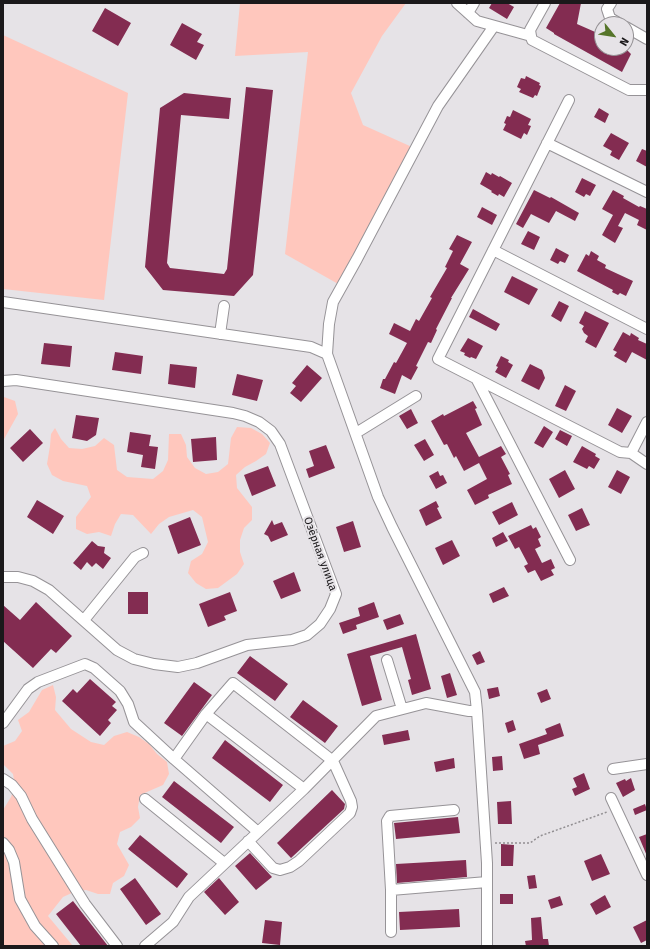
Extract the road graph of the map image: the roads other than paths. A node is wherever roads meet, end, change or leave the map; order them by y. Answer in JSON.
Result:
{"nodes":[{"id":1,"x":457,"y":3,"type":"edge"},
{"id":2,"x":474,"y":3,"type":"edge"},
{"id":3,"x":545,"y":3,"type":"edge"},
{"id":4,"x":610,"y":3,"type":"edge"},
{"id":5,"x":468,"y":13,"type":"junction"},
{"id":6,"x":609,"y":16,"type":"edge"},
{"id":7,"x":494,"y":26,"type":"junction"},
{"id":8,"x":634,"y":32,"type":"edge"},
{"id":9,"x":531,"y":36,"type":"junction"},
{"id":10,"x":647,"y":39,"type":"edge"},
{"id":11,"x":647,"y":90,"type":"edge"},
{"id":12,"x":569,"y":100,"type":"dead end"},
{"id":13,"x":547,"y":143,"type":"junction"},
{"id":14,"x":647,"y":192,"type":"edge"},
{"id":15,"x":493,"y":250,"type":"junction"},
{"id":16,"x":3,"y":302,"type":"edge"},
{"id":17,"x":224,"y":306,"type":"dead end"},
{"id":18,"x":647,"y":328,"type":"edge"},
{"id":19,"x":220,"y":334,"type":"junction"},
{"id":20,"x":327,"y":354,"type":"junction"},
{"id":21,"x":477,"y":380,"type":"junction"},
{"id":22,"x":3,"y":381,"type":"edge"},
{"id":23,"x":416,"y":396,"type":"dead end"},
{"id":24,"x":647,"y":422,"type":"edge"},
{"id":25,"x":356,"y":433,"type":"junction"},
{"id":26,"x":631,"y":453,"type":"junction"},
{"id":27,"x":647,"y":464,"type":"edge"},
{"id":28,"x":143,"y":553,"type":"dead end"},
{"id":29,"x":570,"y":560,"type":"dead end"},
{"id":30,"x":3,"y":577,"type":"edge"},
{"id":31,"x":84,"y":620,"type":"junction"},
{"id":32,"x":387,"y":660,"type":"dead end"},
{"id":33,"x":402,"y":710,"type":"junction"},
{"id":34,"x":477,"y":711,"type":"junction"},
{"id":35,"x":206,"y":714,"type":"junction"},
{"id":36,"x":3,"y":723,"type":"edge"},
{"id":37,"x":174,"y":759,"type":"junction"},
{"id":38,"x":333,"y":761,"type":"junction"},
{"id":39,"x":647,"y":764,"type":"edge"},
{"id":40,"x":613,"y":769,"type":"dead end"},
{"id":41,"x":3,"y":779,"type":"edge"},
{"id":42,"x":304,"y":789,"type":"junction"},
{"id":43,"x":611,"y":798,"type":"dead end"},
{"id":44,"x":145,"y":799,"type":"dead end"},
{"id":45,"x":454,"y":810,"type":"dead end"},
{"id":46,"x":258,"y":832,"type":"junction"},
{"id":47,"x":248,"y":841,"type":"junction"},
{"id":48,"x":3,"y":843,"type":"edge"},
{"id":49,"x":224,"y":863,"type":"junction"},
{"id":50,"x":647,"y":875,"type":"edge"},
{"id":51,"x":487,"y":882,"type":"junction"},
{"id":52,"x":391,"y":890,"type":"junction"},
{"id":53,"x":391,"y":932,"type":"dead end"},
{"id":54,"x":54,"y":946,"type":"edge"},
{"id":55,"x":117,"y":946,"type":"edge"},
{"id":56,"x":145,"y":946,"type":"edge"},
{"id":57,"x":487,"y":946,"type":"edge"}],
"edges":[{"from":1,"to":5,"type":"street"},
{"from":2,"to":5,"type":"street"},
{"from":3,"to":9,"type":"street"},
{"from":4,"to":6,"type":"street"},
{"from":5,"to":7,"type":"street"},
{"from":7,"to":9,"type":"street"},
{"from":7,"to":20,"type":"street"},
{"from":8,"to":10,"type":"street"},
{"from":9,"to":11,"type":"street"},
{"from":12,"to":13,"type":"street"},
{"from":13,"to":14,"type":"street"},
{"from":13,"to":15,"type":"street"},
{"from":15,"to":18,"type":"street"},
{"from":15,"to":21,"type":"street"},
{"from":16,"to":19,"type":"street"},
{"from":17,"to":19,"type":"street"},
{"from":19,"to":20,"type":"street"},
{"from":20,"to":25,"type":"street"},
{"from":21,"to":26,"type":"street"},
{"from":21,"to":29,"type":"street"},
{"from":22,"to":31,"type":"street","name":"Озёрная улица"},
{"from":23,"to":25,"type":"street"},
{"from":24,"to":26,"type":"street"},
{"from":25,"to":34,"type":"street"},
{"from":26,"to":27,"type":"street"},
{"from":28,"to":31,"type":"street"},
{"from":30,"to":31,"type":"street","name":"Озёрная улица"},
{"from":32,"to":33,"type":"street"},
{"from":33,"to":34,"type":"street"},
{"from":33,"to":38,"type":"street"},
{"from":34,"to":51,"type":"street"},
{"from":35,"to":37,"type":"street"},
{"from":35,"to":38,"type":"street"},
{"from":35,"to":42,"type":"street"},
{"from":36,"to":37,"type":"street"},
{"from":37,"to":46,"type":"street"},
{"from":38,"to":42,"type":"street"},
{"from":38,"to":47,"type":"street"},
{"from":39,"to":40,"type":"street"},
{"from":41,"to":55,"type":"street"},
{"from":42,"to":46,"type":"street"},
{"from":43,"to":50,"type":"street"},
{"from":44,"to":49,"type":"street"},
{"from":45,"to":52,"type":"street"},
{"from":46,"to":47,"type":"street"},
{"from":47,"to":49,"type":"street"},
{"from":48,"to":54,"type":"street"},
{"from":49,"to":56,"type":"street"},
{"from":51,"to":52,"type":"street"},
{"from":51,"to":57,"type":"street"},
{"from":52,"to":53,"type":"street"}]}
